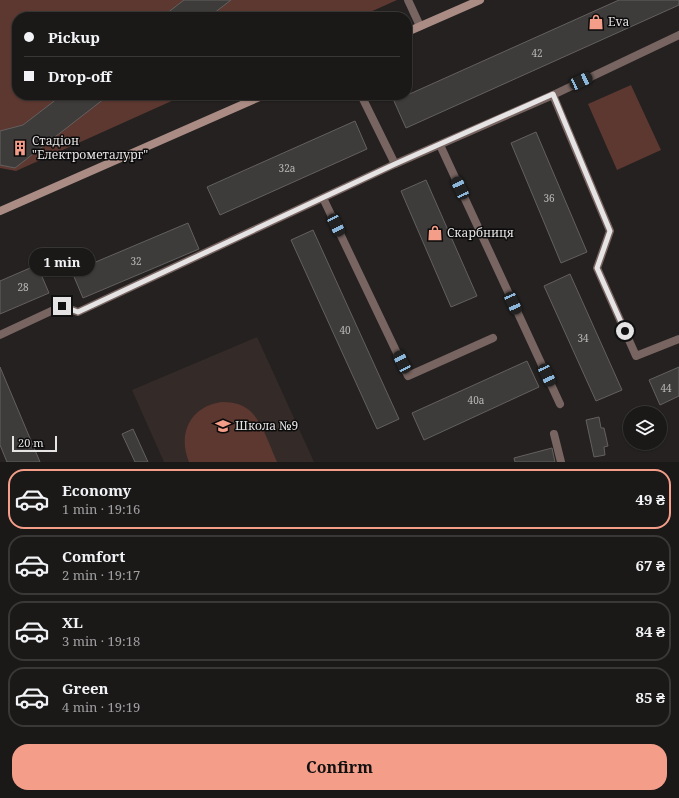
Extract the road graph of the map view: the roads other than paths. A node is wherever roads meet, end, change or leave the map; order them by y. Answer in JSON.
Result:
{"nodes":[{"id":1,"x":408,"y":0,"type":"edge"},
{"id":2,"x":480,"y":0,"type":"edge"},
{"id":3,"x":420,"y":26,"type":"junction"},
{"id":4,"x":412,"y":30,"type":"edge"},
{"id":5,"x":679,"y":35,"type":"edge"},
{"id":6,"x":553,"y":94,"type":"junction"},
{"id":7,"x":253,"y":100,"type":"edge"},
{"id":8,"x":363,"y":100,"type":"edge"},
{"id":9,"x":440,"y":145,"type":"junction"},
{"id":10,"x":395,"y":164,"type":"junction"},
{"id":11,"x":323,"y":198,"type":"junction"},
{"id":12,"x":0,"y":211,"type":"edge"},
{"id":13,"x":0,"y":335,"type":"edge"},
{"id":14,"x":493,"y":338,"type":"dead end"},
{"id":15,"x":679,"y":339,"type":"edge"},
{"id":16,"x":560,"y":404,"type":"dead end"},
{"id":17,"x":554,"y":434,"type":"dead end"},
{"id":18,"x":561,"y":462,"type":"edge"}],
"edges":[{"from":1,"to":3,"type":"lane"},
{"from":2,"to":3,"type":"main road"},
{"from":3,"to":4,"type":"main road"},
{"from":5,"to":6,"type":"lane"},
{"from":6,"to":9,"type":"lane"},
{"from":6,"to":15,"type":"lane"},
{"from":7,"to":12,"type":"main road"},
{"from":8,"to":10,"type":"lane"},
{"from":9,"to":10,"type":"lane"},
{"from":9,"to":16,"type":"lane"},
{"from":10,"to":11,"type":"lane"},
{"from":11,"to":13,"type":"lane"},
{"from":11,"to":14,"type":"lane"},
{"from":17,"to":18,"type":"lane"}]}
